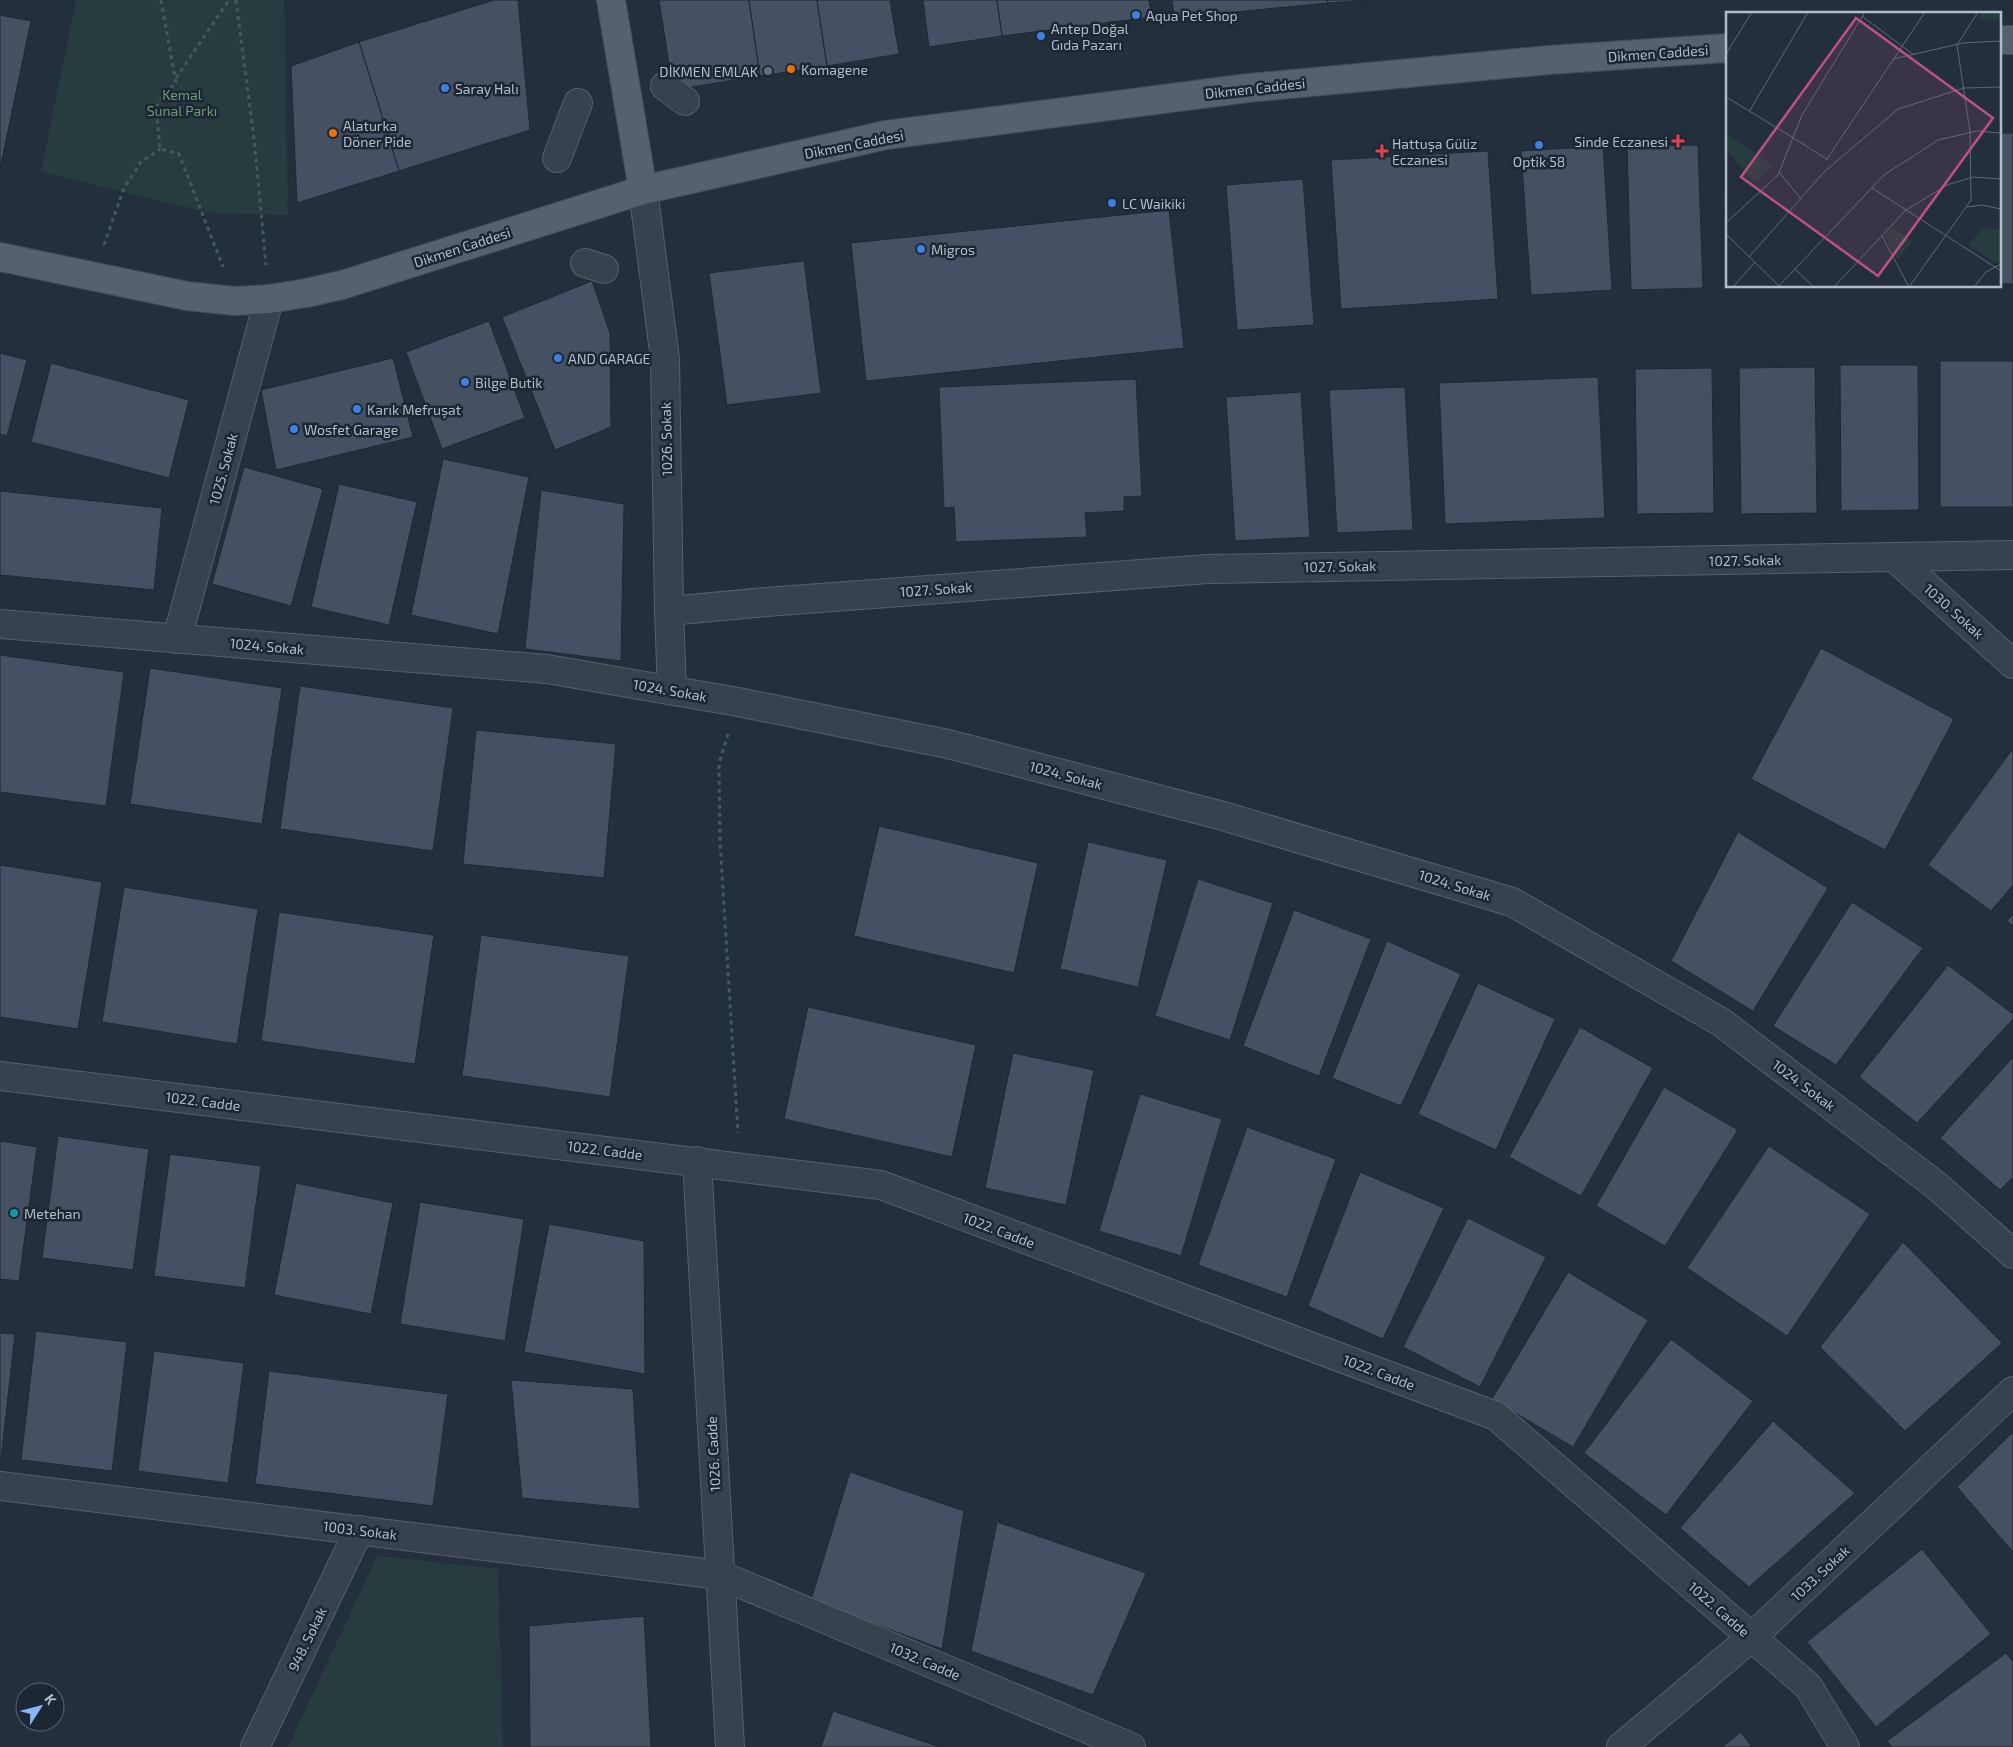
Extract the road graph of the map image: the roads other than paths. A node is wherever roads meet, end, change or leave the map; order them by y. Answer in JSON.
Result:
{"nodes":[{"id":1,"x":611,"y":0,"type":"edge"},
{"id":2,"x":2000,"y":40,"type":"edge"},
{"id":3,"x":2013,"y":40,"type":"edge"},
{"id":4,"x":1726,"y":48,"type":"edge"},
{"id":5,"x":578,"y":103,"type":"dead end"},
{"id":6,"x":557,"y":158,"type":"dead end"},
{"id":7,"x":643,"y":190,"type":"junction"},
{"id":8,"x":0,"y":257,"type":"edge"},
{"id":9,"x":269,"y":298,"type":"junction"},
{"id":10,"x":2013,"y":555,"type":"edge"},
{"id":11,"x":1894,"y":557,"type":"junction"},
{"id":12,"x":668,"y":611,"type":"junction"},
{"id":13,"x":0,"y":624,"type":"edge"},
{"id":14,"x":177,"y":639,"type":"junction"},
{"id":15,"x":2013,"y":664,"type":"edge"},
{"id":16,"x":672,"y":690,"type":"junction"},
{"id":17,"x":0,"y":1076,"type":"edge"},
{"id":18,"x":697,"y":1161,"type":"junction"},
{"id":19,"x":2013,"y":1254,"type":"edge"},
{"id":20,"x":2013,"y":1391,"type":"edge"},
{"id":21,"x":0,"y":1486,"type":"edge"},
{"id":22,"x":359,"y":1530,"type":"junction"},
{"id":23,"x":720,"y":1575,"type":"junction"},
{"id":24,"x":1752,"y":1637,"type":"junction"},
{"id":25,"x":254,"y":1747,"type":"edge"},
{"id":26,"x":730,"y":1747,"type":"edge"},
{"id":27,"x":1131,"y":1747,"type":"edge"},
{"id":28,"x":1621,"y":1747,"type":"edge"},
{"id":29,"x":1845,"y":1747,"type":"edge"}],
"edges":[{"from":1,"to":7,"type":"main road"},
{"from":2,"to":3,"type":"main road"},
{"from":4,"to":7,"type":"main road","name":"Dikmen Caddesi"},
{"from":5,"to":6,"type":"street"},
{"from":7,"to":9,"type":"main road","name":"Dikmen Caddesi"},
{"from":7,"to":12,"type":"street","name":"1026. Sokak"},
{"from":8,"to":9,"type":"main road","name":"Dikmen Caddesi"},
{"from":9,"to":14,"type":"street","name":"1025. Sokak"},
{"from":10,"to":11,"type":"street","name":"1027. Sokak"},
{"from":11,"to":12,"type":"street","name":"1027. Sokak"},
{"from":11,"to":15,"type":"street","name":"1030. Sokak"},
{"from":12,"to":16,"type":"street","name":"1026. Sokak"},
{"from":13,"to":14,"type":"street","name":"1024. Sokak"},
{"from":14,"to":16,"type":"street","name":"1024. Sokak"},
{"from":16,"to":19,"type":"street","name":"1024. Sokak"},
{"from":17,"to":18,"type":"street","name":"1022. Cadde"},
{"from":18,"to":23,"type":"street","name":"1026. Cadde"},
{"from":18,"to":24,"type":"street","name":"1022. Cadde"},
{"from":20,"to":24,"type":"street","name":"1033. Sokak"},
{"from":21,"to":22,"type":"street","name":"1003. Sokak"},
{"from":22,"to":23,"type":"street","name":"1003. Sokak"},
{"from":22,"to":25,"type":"street","name":"948. Sokak"},
{"from":23,"to":26,"type":"street","name":"1026. Cadde"},
{"from":23,"to":27,"type":"street","name":"1032. Cadde"},
{"from":24,"to":28,"type":"street","name":"1033. Sokak"},
{"from":24,"to":29,"type":"street","name":"1022. Cadde"}]}
